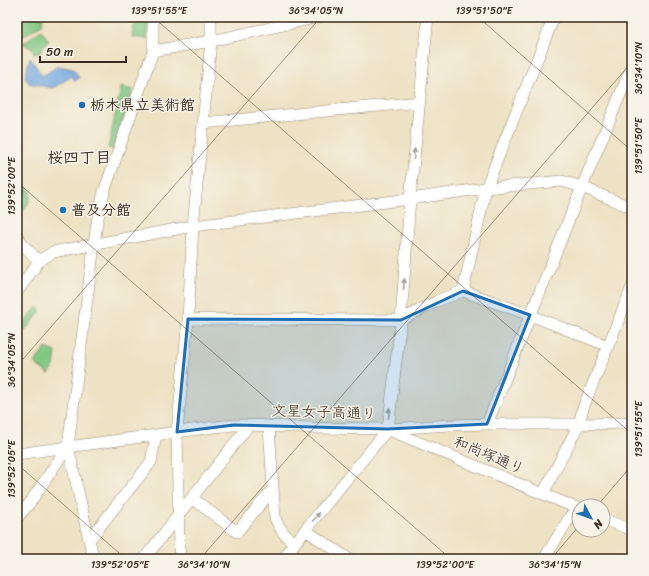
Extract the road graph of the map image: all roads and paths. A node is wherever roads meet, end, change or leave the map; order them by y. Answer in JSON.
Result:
{"nodes":[{"id":1,"x":153,"y":17,"type":"edge"},
{"id":2,"x":211,"y":17,"type":"edge"},
{"id":3,"x":319,"y":17,"type":"edge"},
{"id":4,"x":428,"y":17,"type":"edge"},
{"id":5,"x":554,"y":17,"type":"edge"},
{"id":6,"x":211,"y":41,"type":"junction"},
{"id":7,"x":153,"y":51,"type":"junction"},
{"id":8,"x":632,"y":66,"type":"edge"},
{"id":9,"x":420,"y":102,"type":"junction"},
{"id":10,"x":203,"y":123,"type":"junction"},
{"id":11,"x":582,"y":187,"type":"junction"},
{"id":12,"x":486,"y":188,"type":"junction"},
{"id":13,"x":410,"y":199,"type":"junction"},
{"id":14,"x":632,"y":208,"type":"edge"},
{"id":15,"x":193,"y":226,"type":"junction"},
{"id":16,"x":17,"y":236,"type":"edge"},
{"id":17,"x":94,"y":244,"type":"junction"},
{"id":18,"x":39,"y":261,"type":"junction"},
{"id":19,"x":632,"y":287,"type":"edge"},
{"id":20,"x":463,"y":291,"type":"junction"},
{"id":21,"x":17,"y":292,"type":"edge"},
{"id":22,"x":530,"y":315,"type":"junction"},
{"id":23,"x":188,"y":319,"type":"junction"},
{"id":24,"x":401,"y":320,"type":"junction"},
{"id":25,"x":608,"y":346,"type":"junction"},
{"id":26,"x":632,"y":423,"type":"edge"},
{"id":27,"x":487,"y":424,"type":"junction"},
{"id":28,"x":579,"y":424,"type":"junction"},
{"id":29,"x":249,"y":425,"type":"junction"},
{"id":30,"x":269,"y":426,"type":"junction"},
{"id":31,"x":388,"y":429,"type":"junction"},
{"id":32,"x":177,"y":432,"type":"junction"},
{"id":33,"x":156,"y":435,"type":"junction"},
{"id":34,"x":68,"y":446,"type":"junction"},
{"id":35,"x":17,"y":454,"type":"edge"},
{"id":36,"x":273,"y":489,"type":"junction"},
{"id":37,"x":543,"y":494,"type":"junction"},
{"id":38,"x":192,"y":498,"type":"junction"},
{"id":39,"x":571,"y":506,"type":"edge"},
{"id":40,"x":178,"y":516,"type":"junction"},
{"id":41,"x":571,"y":517,"type":"edge"},
{"id":42,"x":17,"y":518,"type":"edge"},
{"id":43,"x":611,"y":521,"type":"edge"},
{"id":44,"x":305,"y":530,"type":"junction"},
{"id":45,"x":632,"y":530,"type":"edge"},
{"id":46,"x":89,"y":540,"type":"junction"},
{"id":47,"x":294,"y":544,"type":"junction"},
{"id":48,"x":94,"y":559,"type":"edge"},
{"id":49,"x":144,"y":559,"type":"edge"},
{"id":50,"x":181,"y":559,"type":"edge"},
{"id":51,"x":283,"y":559,"type":"edge"},
{"id":52,"x":349,"y":559,"type":"edge"},
{"id":53,"x":544,"y":559,"type":"edge"}],
"edges":[{"from":1,"to":7,"type":"street"},
{"from":2,"to":6,"type":"street"},
{"from":3,"to":6,"type":"street"},
{"from":4,"to":9,"type":"street"},
{"from":5,"to":12,"type":"street"},
{"from":6,"to":7,"type":"street"},
{"from":6,"to":10,"type":"street"},
{"from":7,"to":17,"type":"street"},
{"from":8,"to":11,"type":"street"},
{"from":9,"to":10,"type":"street"},
{"from":13,"to":9,"type":"street","one_way":true},
{"from":10,"to":15,"type":"street"},
{"from":11,"to":12,"type":"street"},
{"from":11,"to":14,"type":"street"},
{"from":11,"to":22,"type":"street"},
{"from":12,"to":13,"type":"street"},
{"from":12,"to":20,"type":"street"},
{"from":13,"to":15,"type":"street"},
{"from":24,"to":13,"type":"street","one_way":true},
{"from":15,"to":17,"type":"street"},
{"from":15,"to":23,"type":"street"},
{"from":16,"to":18,"type":"street"},
{"from":17,"to":18,"type":"street"},
{"from":17,"to":34,"type":"street"},
{"from":18,"to":21,"type":"street"},
{"from":19,"to":25,"type":"street"},
{"from":20,"to":22,"type":"street"},
{"from":20,"to":24,"type":"street"},
{"from":22,"to":25,"type":"street"},
{"from":22,"to":27,"type":"street"},
{"from":23,"to":24,"type":"street"},
{"from":23,"to":32,"type":"street"},
{"from":31,"to":24,"type":"street","one_way":true},
{"from":25,"to":28,"type":"street"},
{"from":26,"to":28,"type":"street","name":"文星女子高通り"},
{"from":27,"to":28,"type":"street","name":"文星女子高通り"},
{"from":27,"to":31,"type":"street","name":"文星女子高通り"},
{"from":28,"to":37,"type":"street"},
{"from":29,"to":30,"type":"street","name":"文星女子高通り"},
{"from":29,"to":32,"type":"street","name":"文星女子高通り"},
{"from":29,"to":38,"type":"street"},
{"from":30,"to":31,"type":"street","name":"文星女子高通り"},
{"from":30,"to":36,"type":"street"},
{"from":31,"to":37,"type":"street","name":"和尚塚通り"},
{"from":44,"to":31,"type":"street","one_way":true},
{"from":32,"to":33,"type":"street","name":"文星女子高通り"},
{"from":32,"to":40,"type":"street"},
{"from":33,"to":34,"type":"street","name":"文星女子高通り"},
{"from":33,"to":46,"type":"street"},
{"from":34,"to":35,"type":"street","name":"文星女子高通り"},
{"from":34,"to":42,"type":"street"},
{"from":34,"to":46,"type":"street"},
{"from":36,"to":38,"type":"street"},
{"from":36,"to":47,"type":"street"},
{"from":37,"to":39,"type":"street","name":"和尚塚通り"},
{"from":38,"to":40,"type":"street"},
{"from":40,"to":49,"type":"street"},
{"from":40,"to":50,"type":"street"},
{"from":41,"to":53,"type":"street"},
{"from":43,"to":45,"type":"street"},
{"from":44,"to":47,"type":"street"},
{"from":44,"to":52,"type":"street"},
{"from":46,"to":48,"type":"street"},
{"from":47,"to":51,"type":"street"}]}
